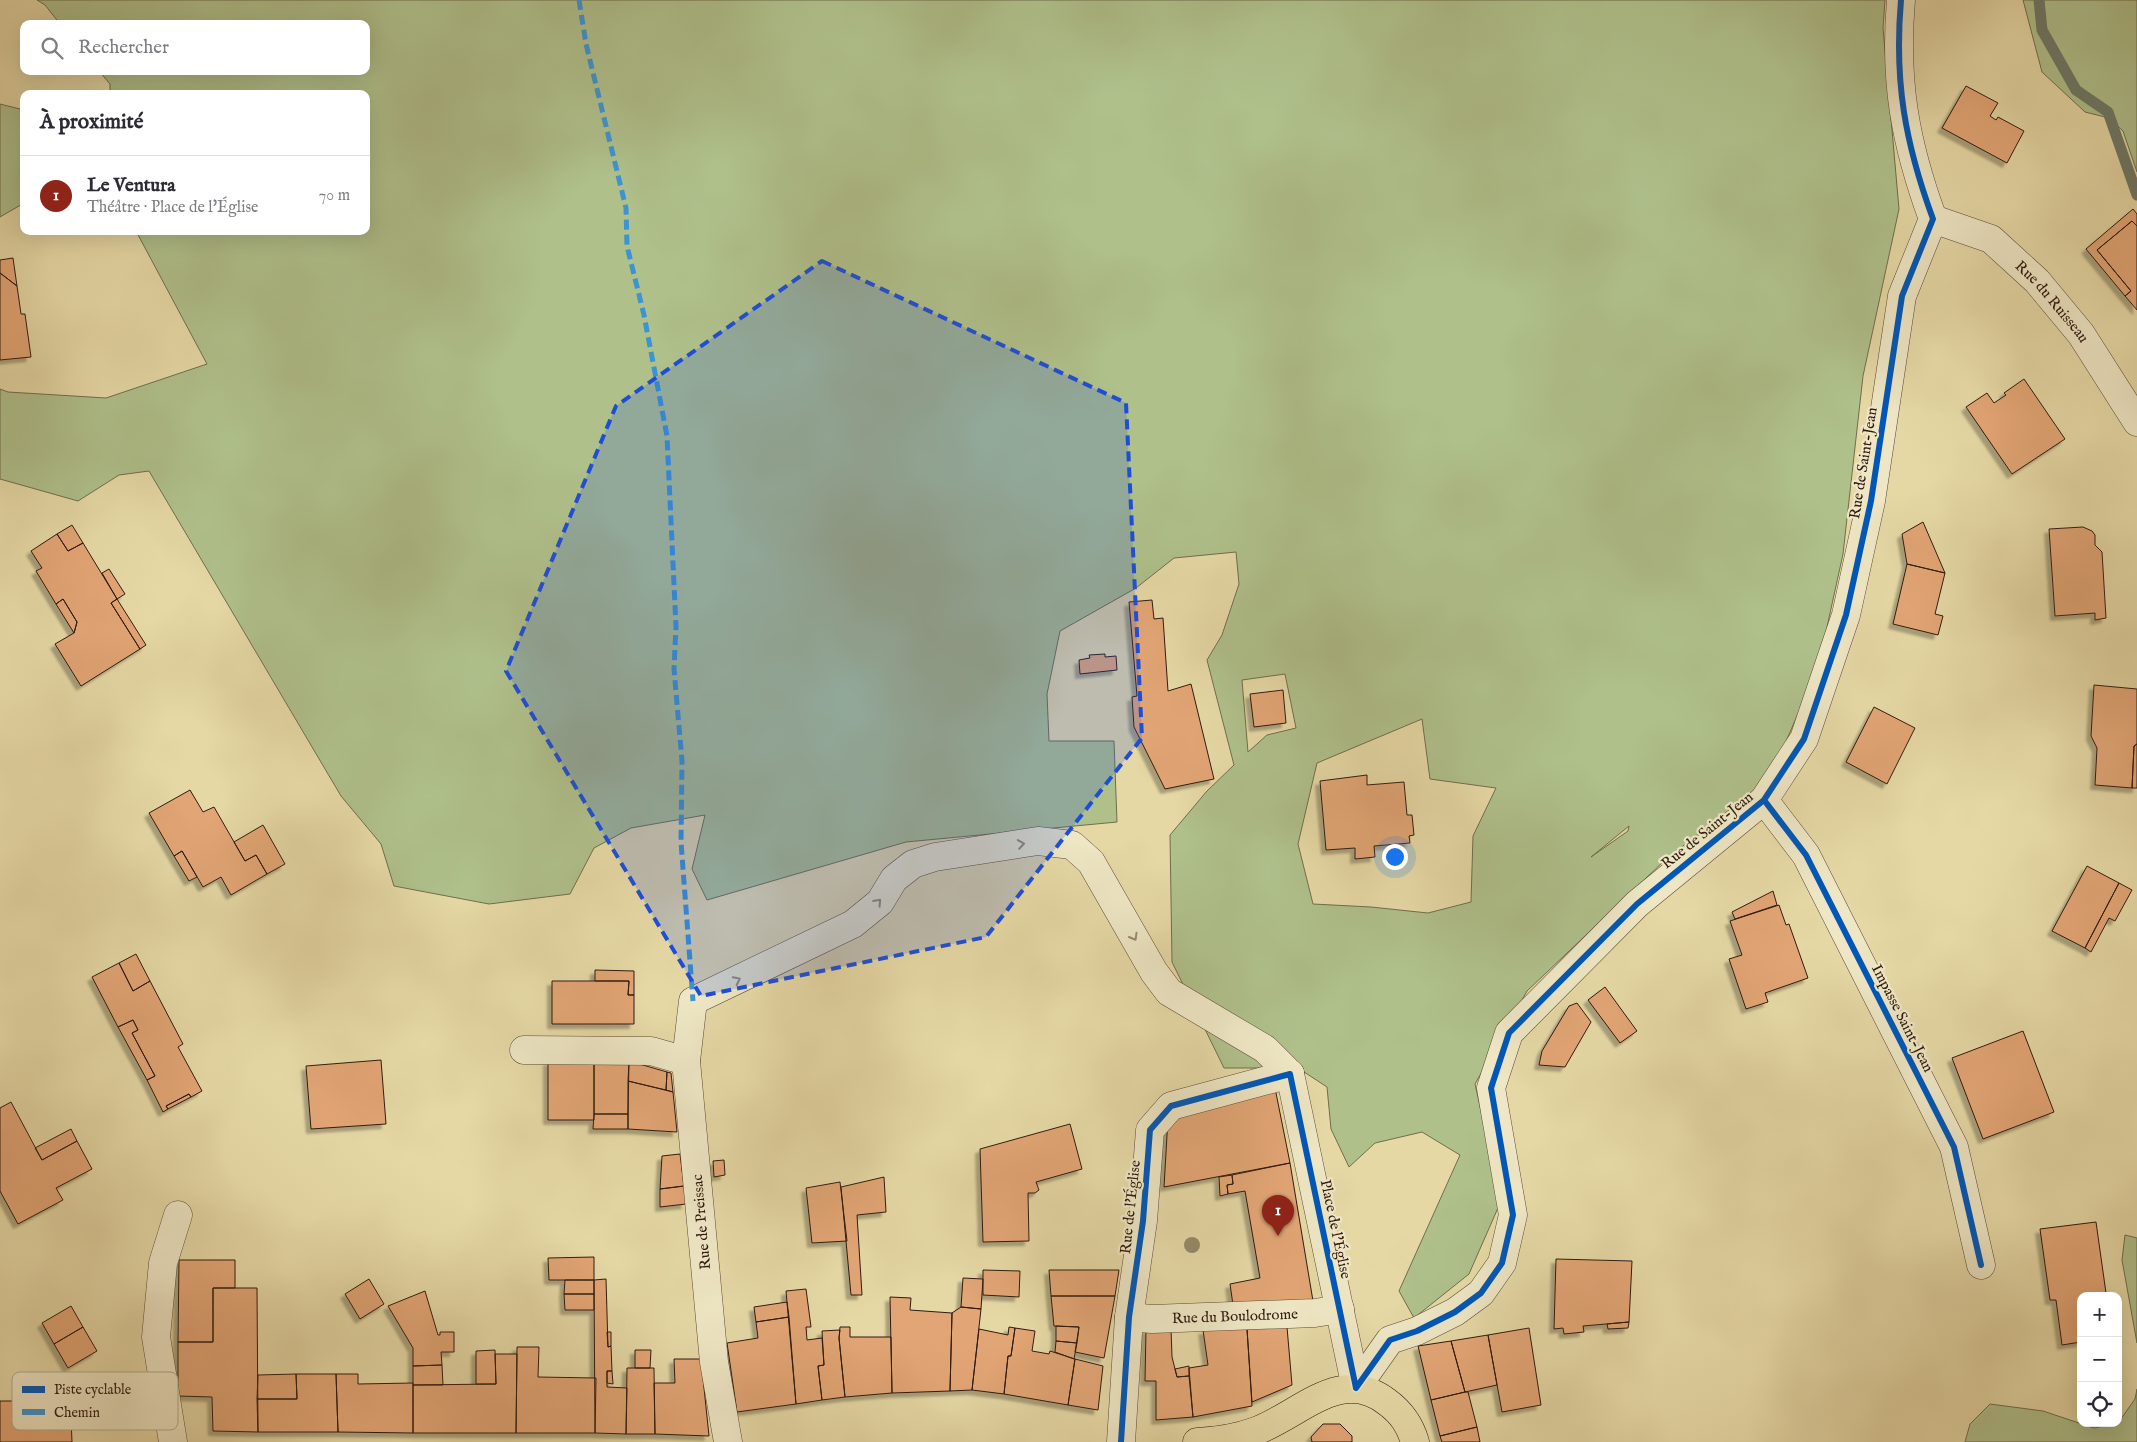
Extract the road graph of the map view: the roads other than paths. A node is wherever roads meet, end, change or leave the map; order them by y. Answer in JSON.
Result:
{"nodes":[{"id":1,"x":1901,"y":0,"type":"edge"},
{"id":2,"x":1933,"y":219,"type":"junction"},
{"id":3,"x":2137,"y":422,"type":"edge"},
{"id":4,"x":1764,"y":800,"type":"junction"},
{"id":5,"x":524,"y":1050,"type":"dead end"},
{"id":6,"x":686,"y":1061,"type":"junction"},
{"id":7,"x":1290,"y":1074,"type":"junction"},
{"id":8,"x":178,"y":1215,"type":"dead end"},
{"id":9,"x":1981,"y":1265,"type":"dead end"},
{"id":10,"x":1340,"y":1309,"type":"junction"},
{"id":11,"x":1129,"y":1317,"type":"junction"},
{"id":12,"x":162,"y":1372,"type":"edge"},
{"id":13,"x":1356,"y":1388,"type":"junction"},
{"id":14,"x":728,"y":1442,"type":"edge"},
{"id":15,"x":1121,"y":1442,"type":"edge"},
{"id":16,"x":1197,"y":1442,"type":"edge"},
{"id":17,"x":1415,"y":1442,"type":"edge"}],
"edges":[{"from":1,"to":2,"type":"street"},
{"from":2,"to":3,"type":"street","name":"Rue du Ruisseau"},
{"from":2,"to":4,"type":"street","name":"Rue de Saint-Jean"},
{"from":4,"to":9,"type":"street","name":"Impasse Saint-Jean"},
{"from":4,"to":13,"type":"street","name":"Rue de Saint-Jean"},
{"from":5,"to":6,"type":"street"},
{"from":6,"to":7,"type":"street","name":"Rue de Preissac","one_way":true},
{"from":6,"to":14,"type":"street","name":"Rue de Preissac"},
{"from":7,"to":10,"type":"street","name":"Place de l'Église"},
{"from":7,"to":11,"type":"street","name":"Rue de l'Église"},
{"from":8,"to":12,"type":"street"},
{"from":10,"to":11,"type":"street","name":"Rue du Boulodrome"},
{"from":10,"to":13,"type":"street","name":"Place de l'Église"},
{"from":11,"to":15,"type":"street","name":"Rue de l'Église"},
{"from":13,"to":16,"type":"main road"},
{"from":13,"to":17,"type":"main road"}]}
